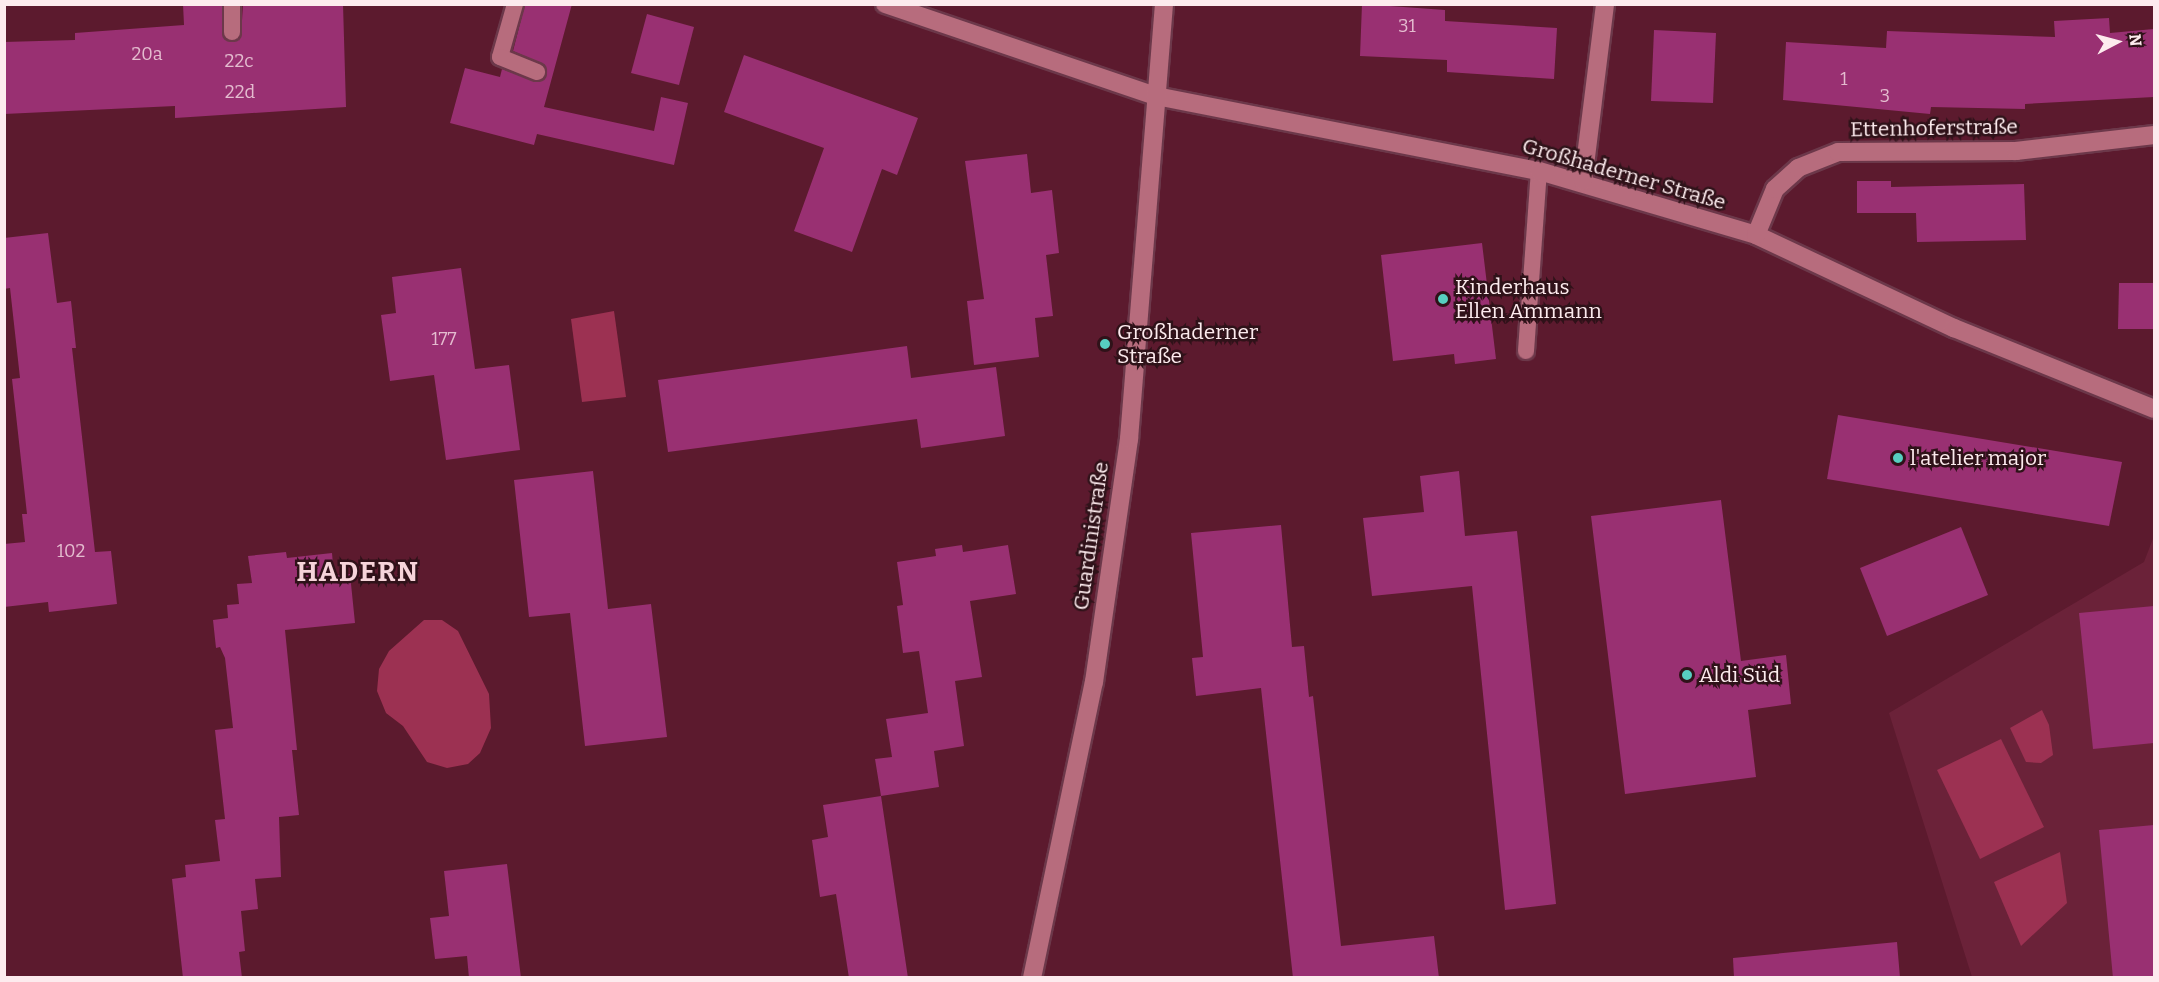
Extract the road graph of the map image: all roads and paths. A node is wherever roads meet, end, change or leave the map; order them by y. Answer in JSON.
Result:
{"nodes":[{"id":1,"x":232,"y":4,"type":"edge"},
{"id":2,"x":515,"y":4,"type":"edge"},
{"id":3,"x":885,"y":4,"type":"edge"},
{"id":4,"x":1164,"y":4,"type":"edge"},
{"id":5,"x":1605,"y":4,"type":"edge"},
{"id":6,"x":232,"y":32,"type":"dead end"},
{"id":7,"x":537,"y":72,"type":"dead end"},
{"id":8,"x":1156,"y":96,"type":"junction"},
{"id":9,"x":2154,"y":135,"type":"edge"},
{"id":10,"x":1539,"y":171,"type":"junction"},
{"id":11,"x":1582,"y":181,"type":"junction"},
{"id":12,"x":1756,"y":235,"type":"junction"},
{"id":13,"x":1526,"y":351,"type":"dead end"},
{"id":14,"x":2154,"y":409,"type":"edge"},
{"id":15,"x":1032,"y":978,"type":"edge"}],
"edges":[{"from":1,"to":6,"type":"lane"},
{"from":2,"to":7,"type":"lane"},
{"from":3,"to":8,"type":"street","name":"Großhaderner Straße"},
{"from":4,"to":8,"type":"street","name":"Guardinistraße"},
{"from":5,"to":11,"type":"street"},
{"from":8,"to":10,"type":"street","name":"Großhaderner Straße"},
{"from":8,"to":15,"type":"street","name":"Guardinistraße"},
{"from":9,"to":12,"type":"street","name":"Ettenhoferstraße"},
{"from":10,"to":11,"type":"street","name":"Großhaderner Straße"},
{"from":10,"to":13,"type":"lane"},
{"from":11,"to":12,"type":"street","name":"Großhaderner Straße"},
{"from":12,"to":14,"type":"street","name":"Großhaderner Straße"}]}
